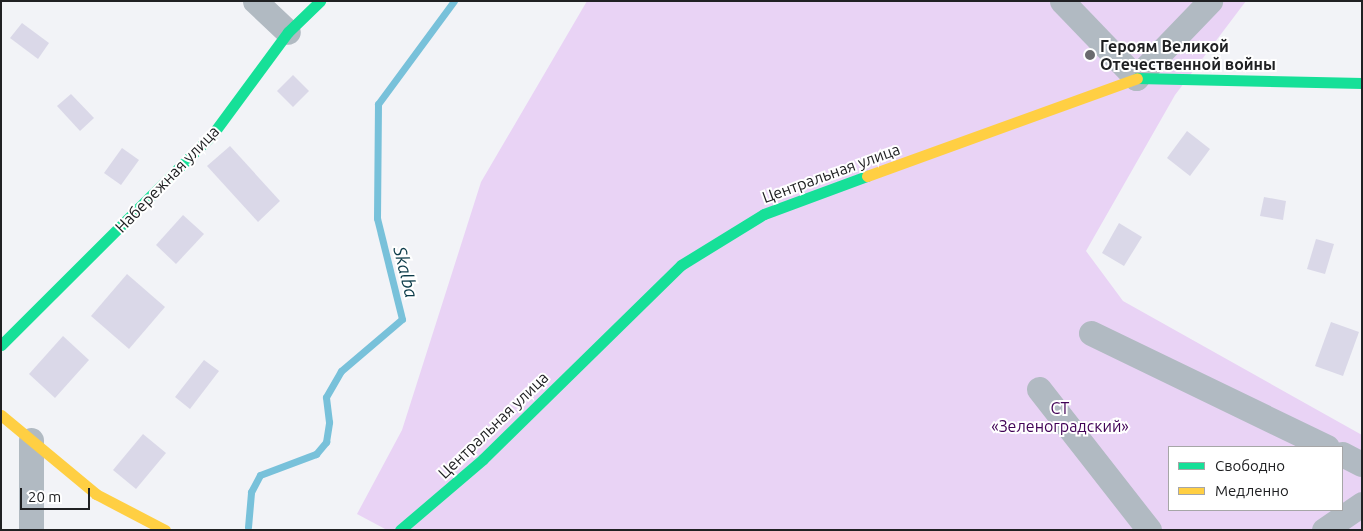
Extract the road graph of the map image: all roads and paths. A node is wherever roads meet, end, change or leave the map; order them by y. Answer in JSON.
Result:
{"nodes":[{"id":1,"x":255,"y":1,"type":"edge"},
{"id":2,"x":320,"y":1,"type":"edge"},
{"id":3,"x":1062,"y":1,"type":"edge"},
{"id":4,"x":1210,"y":1,"type":"edge"},
{"id":5,"x":288,"y":32,"type":"junction"},
{"id":6,"x":1136,"y":78,"type":"junction"},
{"id":7,"x":1362,"y":83,"type":"edge"},
{"id":8,"x":1090,"y":333,"type":"dead end"},
{"id":9,"x":1,"y":346,"type":"edge"},
{"id":10,"x":1038,"y":389,"type":"dead end"},
{"id":11,"x":1,"y":415,"type":"edge"},
{"id":12,"x":31,"y":440,"type":"junction"},
{"id":13,"x":1325,"y":446,"type":"edge"},
{"id":14,"x":1343,"y":454,"type":"edge"},
{"id":15,"x":1362,"y":464,"type":"edge"},
{"id":16,"x":1362,"y":504,"type":"edge"},
{"id":17,"x":31,"y":530,"type":"edge"},
{"id":18,"x":165,"y":530,"type":"edge"},
{"id":19,"x":400,"y":530,"type":"edge"},
{"id":20,"x":1149,"y":530,"type":"edge"},
{"id":21,"x":1324,"y":530,"type":"edge"}],
"edges":[{"from":1,"to":5,"type":"street"},
{"from":2,"to":5,"type":"street","name":"Набережная улица"},
{"from":3,"to":6,"type":"street"},
{"from":4,"to":6,"type":"street"},
{"from":5,"to":9,"type":"street","name":"Набережная улица"},
{"from":6,"to":7,"type":"street","name":"Центральная улица"},
{"from":6,"to":19,"type":"street","name":"Центральная улица"},
{"from":8,"to":13,"type":"street"},
{"from":10,"to":20,"type":"street"},
{"from":11,"to":12,"type":"street"},
{"from":12,"to":17,"type":"street"},
{"from":12,"to":18,"type":"street"},
{"from":14,"to":15,"type":"street"},
{"from":16,"to":21,"type":"street"}]}
